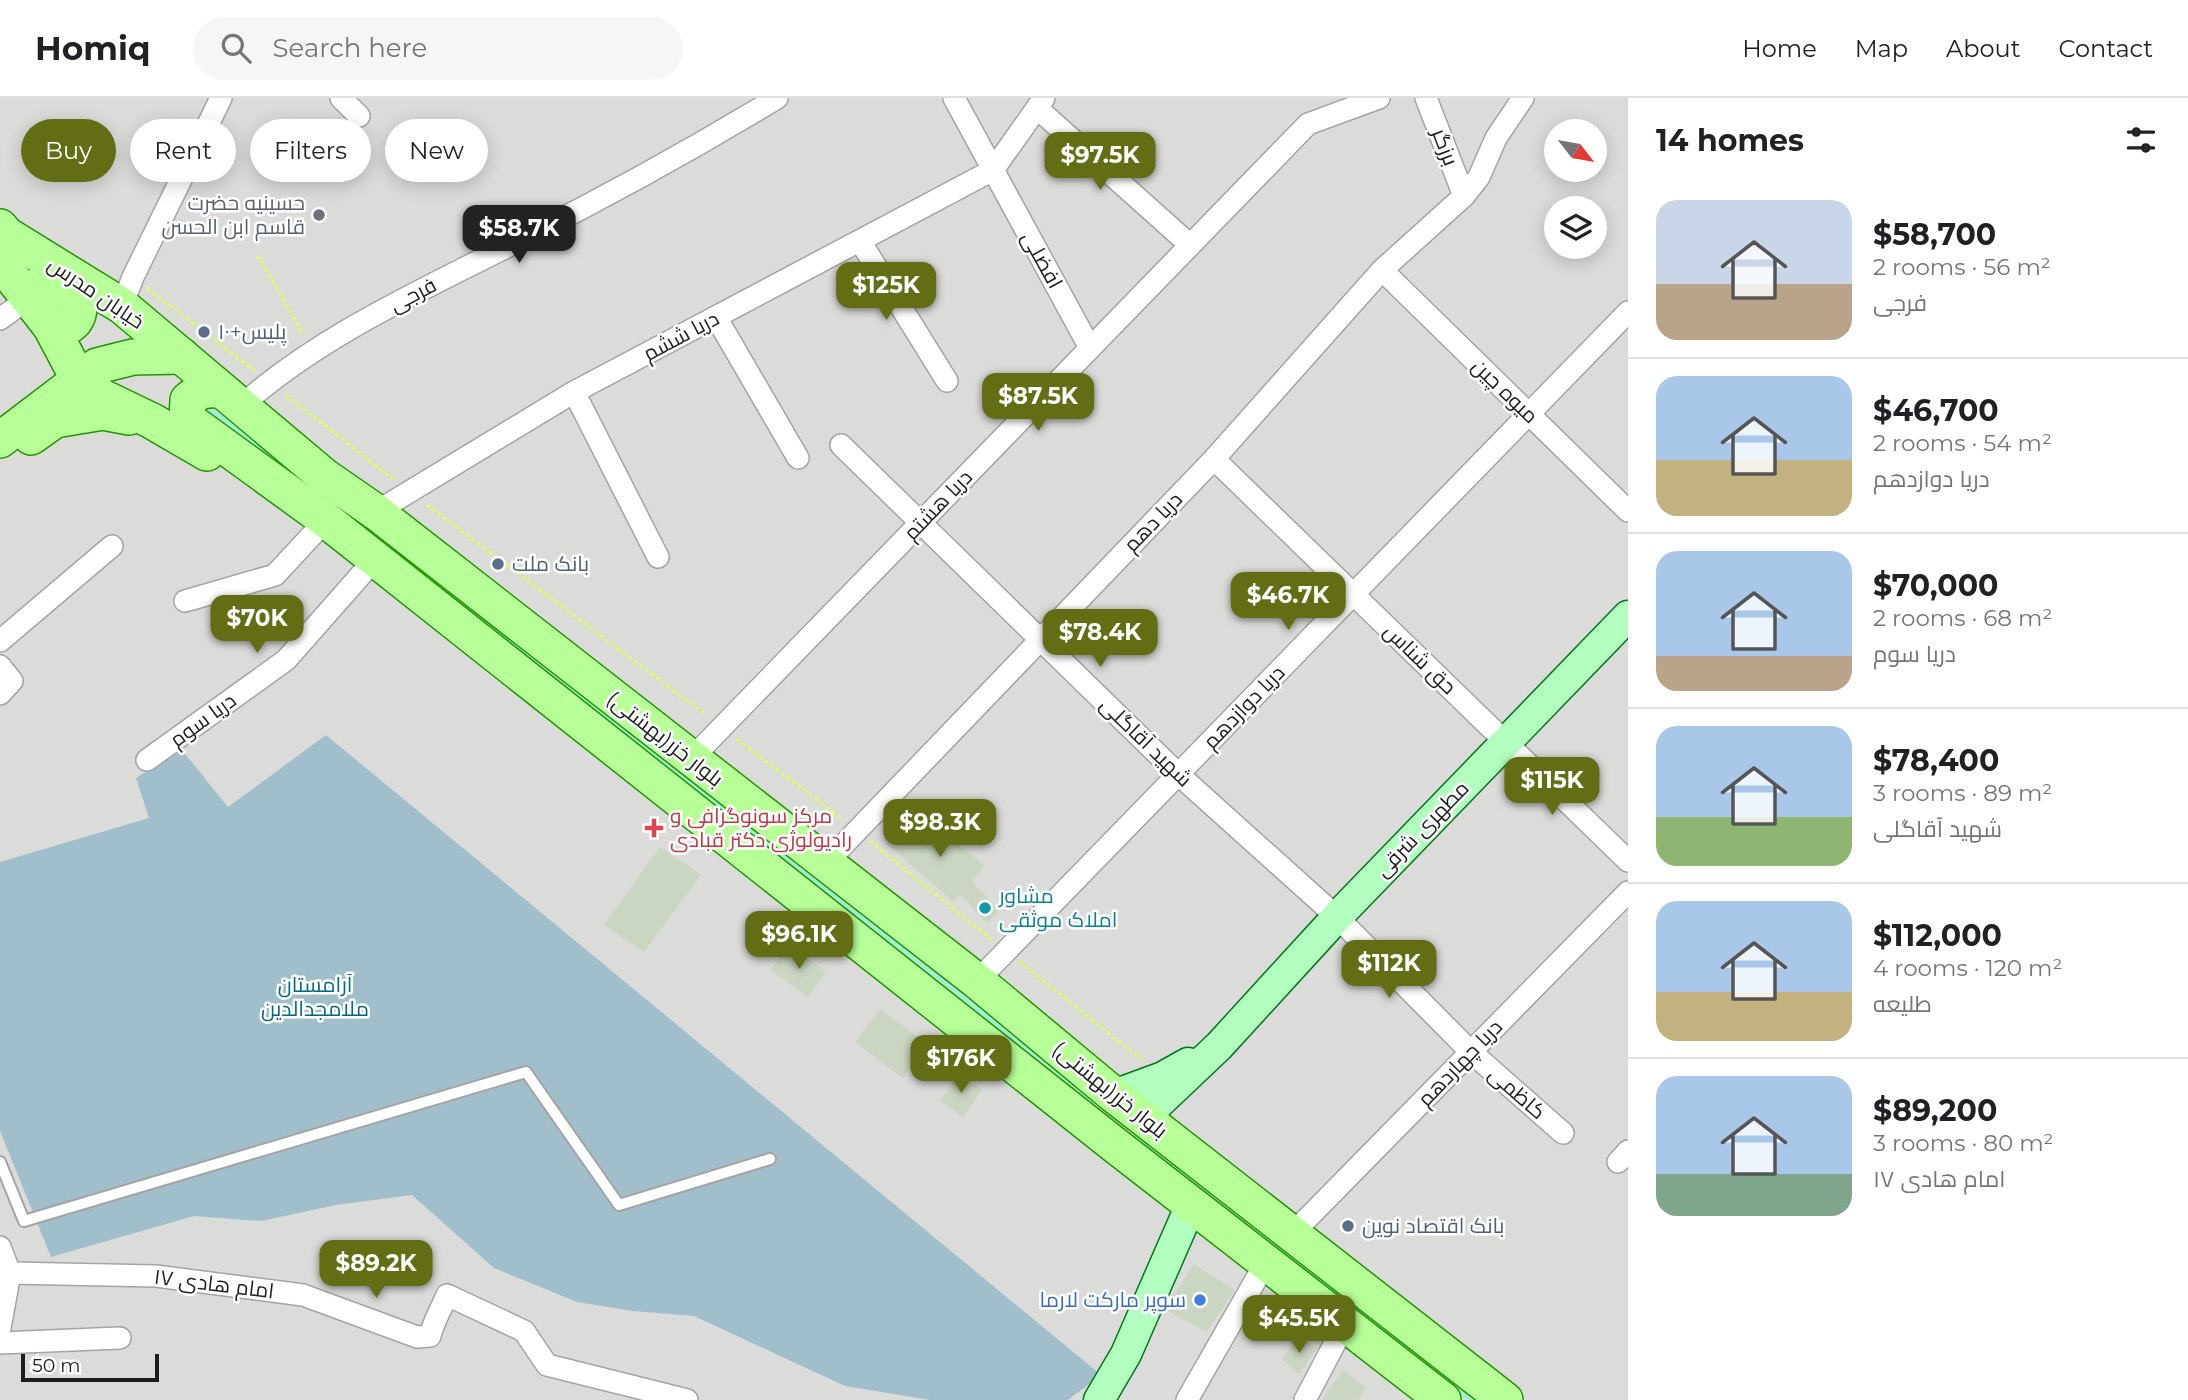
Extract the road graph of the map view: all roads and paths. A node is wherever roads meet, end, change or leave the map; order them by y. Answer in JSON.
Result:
{"nodes":[{"id":1,"x":221,"y":98,"type":"edge"},
{"id":2,"x":341,"y":98,"type":"edge"},
{"id":3,"x":777,"y":98,"type":"edge"},
{"id":4,"x":954,"y":98,"type":"edge"},
{"id":5,"x":1379,"y":98,"type":"edge"},
{"id":6,"x":1426,"y":98,"type":"edge"},
{"id":7,"x":1523,"y":98,"type":"edge"},
{"id":8,"x":1040,"y":103,"type":"edge"},
{"id":9,"x":359,"y":116,"type":"dead end"},
{"id":10,"x":993,"y":170,"type":"junction"},
{"id":11,"x":1479,"y":177,"type":"joint"},
{"id":12,"x":1464,"y":196,"type":"junction"},
{"id":13,"x":2,"y":241,"type":"edge"},
{"id":14,"x":860,"y":241,"type":"junction"},
{"id":15,"x":1191,"y":245,"type":"junction"},
{"id":16,"x":258,"y":256,"type":"dead end"},
{"id":17,"x":1382,"y":270,"type":"junction"},
{"id":18,"x":127,"y":291,"type":"junction"},
{"id":19,"x":29,"y":298,"type":"junction"},
{"id":20,"x":1628,"y":312,"type":"edge"},
{"id":21,"x":716,"y":317,"type":"junction"},
{"id":22,"x":0,"y":319,"type":"edge"},
{"id":23,"x":51,"y":327,"type":"junction"},
{"id":24,"x":1090,"y":348,"type":"junction"},
{"id":25,"x":314,"y":352,"type":"junction"},
{"id":26,"x":182,"y":356,"type":"junction"},
{"id":27,"x":79,"y":380,"type":"junction"},
{"id":28,"x":268,"y":382,"type":"junction"},
{"id":29,"x":947,"y":382,"type":"dead end"},
{"id":30,"x":574,"y":392,"type":"junction"},
{"id":31,"x":231,"y":398,"type":"junction"},
{"id":32,"x":1529,"y":414,"type":"junction"},
{"id":33,"x":152,"y":421,"type":"junction"},
{"id":34,"x":0,"y":440,"type":"edge"},
{"id":35,"x":841,"y":445,"type":"dead end"},
{"id":36,"x":799,"y":458,"type":"dead end"},
{"id":37,"x":1214,"y":459,"type":"junction"},
{"id":38,"x":0,"y":460,"type":"edge"},
{"id":39,"x":410,"y":492,"type":"junction"},
{"id":40,"x":1628,"y":511,"type":"edge"},
{"id":41,"x":376,"y":512,"type":"junction"},
{"id":42,"x":326,"y":520,"type":"junction"},
{"id":43,"x":921,"y":523,"type":"junction"},
{"id":44,"x":112,"y":546,"type":"dead end"},
{"id":45,"x":658,"y":557,"type":"dead end"},
{"id":46,"x":376,"y":559,"type":"junction"},
{"id":47,"x":1353,"y":594,"type":"junction"},
{"id":48,"x":185,"y":601,"type":"dead end"},
{"id":49,"x":1628,"y":616,"type":"edge"},
{"id":50,"x":1040,"y":639,"type":"junction"},
{"id":51,"x":0,"y":641,"type":"edge"},
{"id":52,"x":0,"y":666,"type":"edge"},
{"id":53,"x":0,"y":694,"type":"edge"},
{"id":54,"x":722,"y":727,"type":"junction"},
{"id":55,"x":1506,"y":743,"type":"junction"},
{"id":56,"x":691,"y":759,"type":"junction"},
{"id":57,"x":147,"y":760,"type":"dead end"},
{"id":58,"x":1178,"y":774,"type":"junction"},
{"id":59,"x":857,"y":830,"type":"junction"},
{"id":60,"x":1628,"y":861,"type":"edge"},
{"id":61,"x":825,"y":864,"type":"junction"},
{"id":62,"x":1628,"y":892,"type":"edge"},
{"id":63,"x":1337,"y":917,"type":"junction"},
{"id":64,"x":1006,"y":951,"type":"junction"},
{"id":65,"x":977,"y":981,"type":"junction"},
{"id":66,"x":1219,"y":1046,"type":"junction"},
{"id":67,"x":1471,"y":1052,"type":"junction"},
{"id":68,"x":1163,"y":1077,"type":"junction"},
{"id":69,"x":1114,"y":1095,"type":"junction"},
{"id":70,"x":1143,"y":1118,"type":"junction"},
{"id":71,"x":1563,"y":1133,"type":"dead end"},
{"id":72,"x":771,"y":1159,"type":"dead end"},
{"id":73,"x":0,"y":1162,"type":"edge"},
{"id":74,"x":1191,"y":1205,"type":"junction"},
{"id":75,"x":1292,"y":1234,"type":"junction"},
{"id":76,"x":0,"y":1247,"type":"edge"},
{"id":77,"x":1266,"y":1262,"type":"junction"},
{"id":78,"x":10,"y":1273,"type":"junction"},
{"id":79,"x":1345,"y":1324,"type":"junction"},
{"id":80,"x":0,"y":1328,"type":"edge"},
{"id":81,"x":120,"y":1338,"type":"dead end"},
{"id":82,"x":0,"y":1343,"type":"edge"},
{"id":83,"x":607,"y":1390,"type":"edge"},
{"id":84,"x":1101,"y":1399,"type":"edge"},
{"id":85,"x":687,"y":1400,"type":"edge"},
{"id":86,"x":1187,"y":1400,"type":"edge"},
{"id":87,"x":1304,"y":1400,"type":"edge"},
{"id":88,"x":1443,"y":1400,"type":"edge"},
{"id":89,"x":1505,"y":1400,"type":"edge"}],
"edges":[{"from":1,"to":18,"type":"street"},
{"from":2,"to":9,"type":"street"},
{"from":3,"to":25,"type":"street","name":"فرجی"},
{"from":4,"to":10,"type":"street","name":"افضلی"},
{"from":5,"to":15,"type":"street","name":"دریا هشتم"},
{"from":6,"to":12,"type":"street","name":"برزگر"},
{"from":7,"to":11,"type":"street","name":"برزگر"},
{"from":8,"to":10,"type":"street"},
{"from":8,"to":15,"type":"street"},
{"from":10,"to":14,"type":"street","name":"دریا ششم"},
{"from":10,"to":24,"type":"street","name":"افضلی"},
{"from":11,"to":12,"type":"street","name":"دریا دهم"},
{"from":12,"to":17,"type":"street","name":"دریا دهم"},
{"from":13,"to":18,"type":"main road","name":"خیابان مدرس"},
{"from":13,"to":19,"type":"main road","name":"خیابان مدرس"},
{"from":13,"to":23,"type":"main road"},
{"from":14,"to":21,"type":"street","name":"دریا ششم"},
{"from":14,"to":29,"type":"street"},
{"from":15,"to":24,"type":"street","name":"دریا هشتم"},
{"from":16,"to":25,"type":"path"},
{"from":17,"to":32,"type":"street","name":"میوه چین"},
{"from":17,"to":37,"type":"street","name":"دریا دهم"},
{"from":18,"to":26,"type":"main road","name":"خیابان مدرس"},
{"from":18,"to":28,"type":"path"},
{"from":19,"to":22,"type":"street"},
{"from":19,"to":23,"type":"main road","name":"خیابان مدرس"},
{"from":20,"to":32,"type":"street","name":"دریا دوازدهم"},
{"from":21,"to":30,"type":"street","name":"دریا ششم"},
{"from":21,"to":36,"type":"street"},
{"from":23,"to":27,"type":"main road","name":"خیابان مدرس"},
{"from":24,"to":43,"type":"street","name":"دریا هشتم"},
{"from":25,"to":28,"type":"street","name":"فرجی"},
{"from":26,"to":27,"type":"main road"},
{"from":26,"to":31,"type":"main road","name":"خیابان مدرس"},
{"from":27,"to":33,"type":"main road"},
{"from":27,"to":34,"type":"main road"},
{"from":28,"to":31,"type":"street","name":"فرجی"},
{"from":28,"to":39,"type":"path"},
{"from":30,"to":39,"type":"street","name":"دریا ششم"},
{"from":30,"to":45,"type":"street"},
{"from":31,"to":41,"type":"main road","name":"بلوار خزر(بهشتی)"},
{"from":31,"to":42,"type":"main road"},
{"from":32,"to":40,"type":"street","name":"میوه چین"},
{"from":32,"to":47,"type":"street","name":"دریا دوازدهم"},
{"from":33,"to":38,"type":"main road"},
{"from":33,"to":42,"type":"main road"},
{"from":35,"to":43,"type":"street","name":"شهید آقاگلی"},
{"from":37,"to":47,"type":"street","name":"حق شناس"},
{"from":37,"to":50,"type":"street","name":"دریا دهم"},
{"from":39,"to":41,"type":"street","name":"دریا ششم"},
{"from":39,"to":54,"type":"path"},
{"from":41,"to":56,"type":"main road","name":"بلوار خزر(بهشتی)"},
{"from":42,"to":46,"type":"main road","name":"بلوار خزر(بهشتی)"},
{"from":42,"to":48,"type":"street"},
{"from":43,"to":50,"type":"street","name":"شهید آقاگلی"},
{"from":43,"to":54,"type":"street","name":"دریا هشتم"},
{"from":44,"to":51,"type":"street"},
{"from":46,"to":57,"type":"street","name":"دریا سوم"},
{"from":46,"to":74,"type":"main road","name":"بلوار خزر(بهشتی)"},
{"from":47,"to":55,"type":"street","name":"حق شناس"},
{"from":47,"to":58,"type":"street","name":"دریا دوازدهم"},
{"from":49,"to":55,"type":"main road","name":"مطهری شرقی"},
{"from":50,"to":58,"type":"street","name":"شهید آقاگلی"},
{"from":50,"to":59,"type":"street","name":"دریا دهم"},
{"from":52,"to":53,"type":"street"},
{"from":54,"to":56,"type":"street","name":"دریا هشتم"},
{"from":54,"to":59,"type":"path"},
{"from":55,"to":60,"type":"street","name":"حق شناس"},
{"from":55,"to":63,"type":"main road","name":"مطهری شرقی"},
{"from":56,"to":61,"type":"main road","name":"بلوار خزر(بهشتی)"},
{"from":58,"to":63,"type":"street","name":"شهید آقاگلی"},
{"from":58,"to":64,"type":"street","name":"دریا دوازدهم"},
{"from":59,"to":61,"type":"street","name":"دریا دهم"},
{"from":59,"to":64,"type":"path"},
{"from":61,"to":65,"type":"main road","name":"بلوار خزر(بهشتی)"},
{"from":62,"to":67,"type":"street","name":"دریا چهاردهم"},
{"from":63,"to":66,"type":"main road","name":"مطهری شرقی"},
{"from":63,"to":67,"type":"street","name":"شهید آقاگلی"},
{"from":64,"to":65,"type":"street","name":"دریا دوازدهم"},
{"from":64,"to":68,"type":"path"},
{"from":65,"to":69,"type":"main road","name":"بلوار خزر(بهشتی)"},
{"from":66,"to":68,"type":"main road"},
{"from":66,"to":70,"type":"main road"},
{"from":67,"to":71,"type":"street","name":"کاظمی"},
{"from":67,"to":75,"type":"street","name":"دریا چهاردهم"},
{"from":68,"to":69,"type":"main road"},
{"from":69,"to":70,"type":"main road","name":"بلوار خزر(بهشتی)"},
{"from":70,"to":75,"type":"main road","name":"بلوار خزر(بهشتی)"},
{"from":72,"to":73,"type":"lane"},
{"from":74,"to":77,"type":"main road","name":"بلوار خزر(بهشتی)"},
{"from":74,"to":84,"type":"main road"},
{"from":75,"to":89,"type":"main road","name":"بلوار خزر(بهشتی)"},
{"from":76,"to":78,"type":"street"},
{"from":77,"to":79,"type":"main road","name":"بلوار خزر(بهشتی)"},
{"from":77,"to":86,"type":"street"},
{"from":78,"to":80,"type":"street"},
{"from":78,"to":83,"type":"street","name":"امام هادی ۱۷"},
{"from":79,"to":87,"type":"street"},
{"from":79,"to":88,"type":"main road","name":"بلوار خزر(بهشتی)"},
{"from":81,"to":82,"type":"street"},
{"from":83,"to":85,"type":"street","name":"امام هادی ۱۷"}]}
